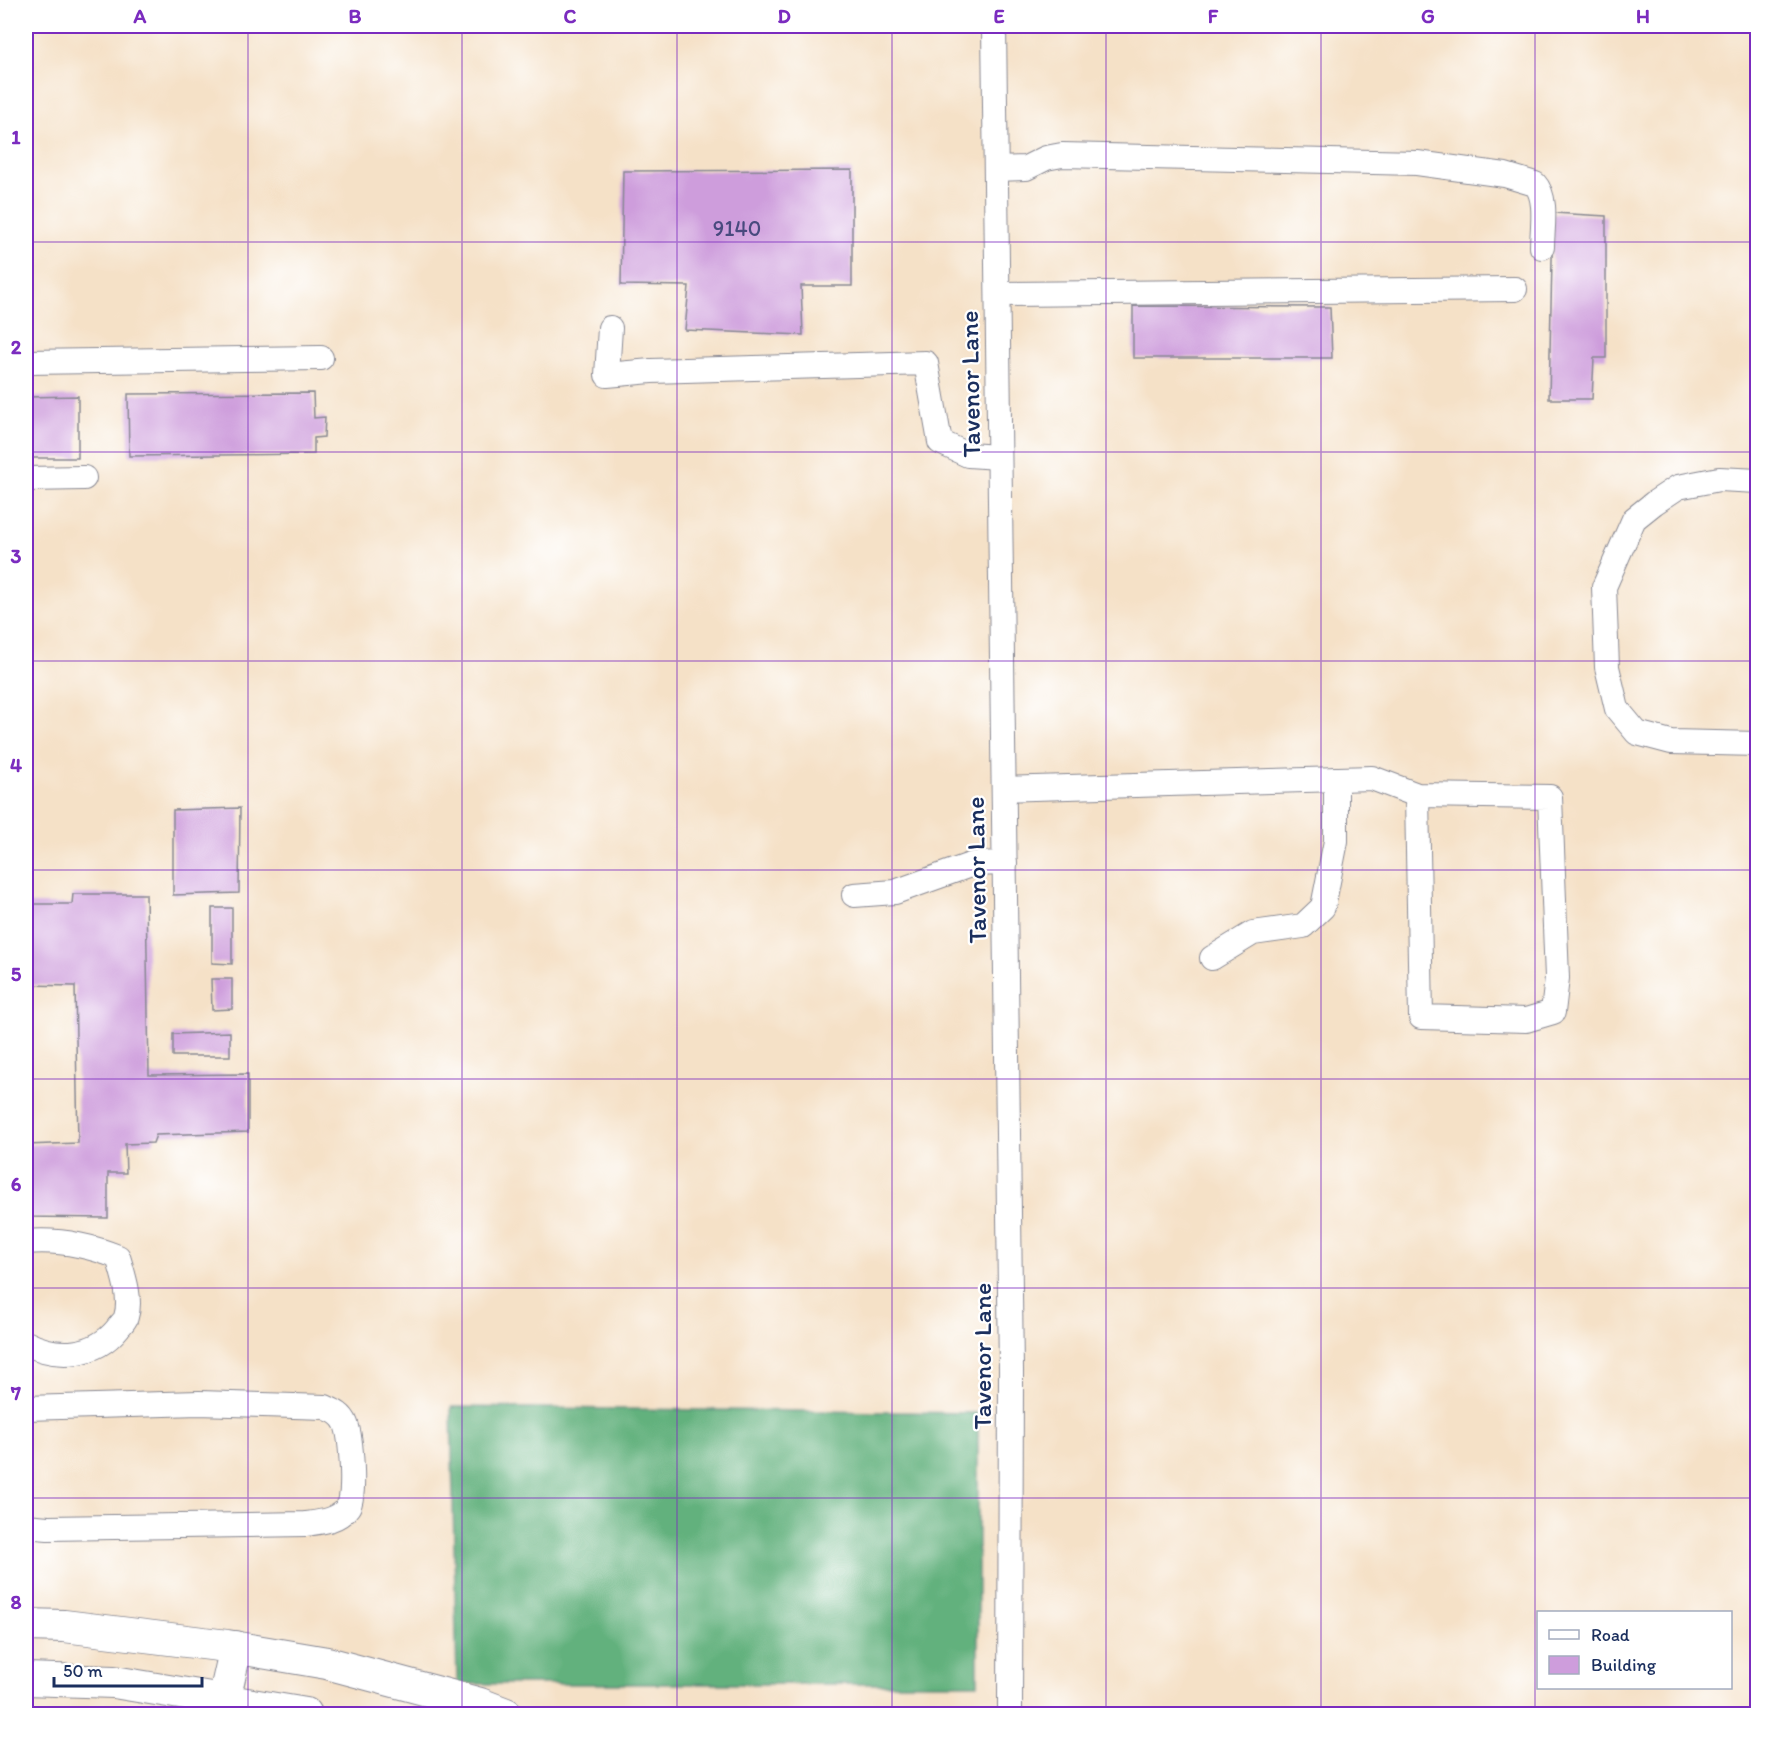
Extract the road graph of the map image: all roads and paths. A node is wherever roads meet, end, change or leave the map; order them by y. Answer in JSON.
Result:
{"nodes":[{"id":1,"x":994,"y":26,"type":"edge"},
{"id":2,"x":996,"y":170,"type":"junction"},
{"id":3,"x":1542,"y":247,"type":"dead end"},
{"id":4,"x":1515,"y":289,"type":"dead end"},
{"id":5,"x":998,"y":294,"type":"junction"},
{"id":6,"x":610,"y":328,"type":"dead end"},
{"id":7,"x":321,"y":358,"type":"dead end"},
{"id":8,"x":26,"y":362,"type":"edge"},
{"id":9,"x":999,"y":457,"type":"junction"},
{"id":10,"x":84,"y":478,"type":"dead end"},
{"id":11,"x":26,"y":479,"type":"edge"},
{"id":12,"x":1758,"y":481,"type":"edge"},
{"id":13,"x":1758,"y":744,"type":"edge"},
{"id":14,"x":1336,"y":779,"type":"junction"},
{"id":15,"x":1004,"y":789,"type":"junction"},
{"id":16,"x":1417,"y":795,"type":"junction"},
{"id":17,"x":1005,"y":862,"type":"junction"},
{"id":18,"x":854,"y":895,"type":"dead end"},
{"id":19,"x":1212,"y":958,"type":"dead end"},
{"id":20,"x":26,"y":1242,"type":"edge"},
{"id":21,"x":26,"y":1343,"type":"edge"},
{"id":22,"x":26,"y":1408,"type":"edge"},
{"id":23,"x":26,"y":1526,"type":"edge"},
{"id":24,"x":26,"y":1625,"type":"edge"},
{"id":25,"x":236,"y":1647,"type":"junction"},
{"id":26,"x":26,"y":1679,"type":"edge"},
{"id":27,"x":223,"y":1707,"type":"edge"},
{"id":28,"x":306,"y":1714,"type":"edge"},
{"id":29,"x":506,"y":1714,"type":"edge"},
{"id":30,"x":1010,"y":1714,"type":"edge"}],
"edges":[{"from":1,"to":2,"type":"street","name":"Tavenor Lane"},
{"from":2,"to":3,"type":"street"},
{"from":2,"to":5,"type":"street","name":"Tavenor Lane"},
{"from":4,"to":5,"type":"street"},
{"from":5,"to":9,"type":"street","name":"Tavenor Lane"},
{"from":6,"to":9,"type":"street"},
{"from":7,"to":8,"type":"street"},
{"from":9,"to":15,"type":"street","name":"Tavenor Lane"},
{"from":10,"to":11,"type":"street"},
{"from":12,"to":13,"type":"street"},
{"from":14,"to":15,"type":"street"},
{"from":14,"to":16,"type":"street"},
{"from":14,"to":19,"type":"street"},
{"from":15,"to":17,"type":"street","name":"Tavenor Lane"},
{"from":16,"to":16,"type":"street"},
{"from":17,"to":18,"type":"street"},
{"from":17,"to":30,"type":"street","name":"Tavenor Lane"},
{"from":20,"to":21,"type":"street"},
{"from":22,"to":23,"type":"street"},
{"from":24,"to":25,"type":"main road"},
{"from":25,"to":27,"type":"main road"},
{"from":25,"to":29,"type":"main road"},
{"from":26,"to":27,"type":"main road"},
{"from":27,"to":28,"type":"main road"}]}
